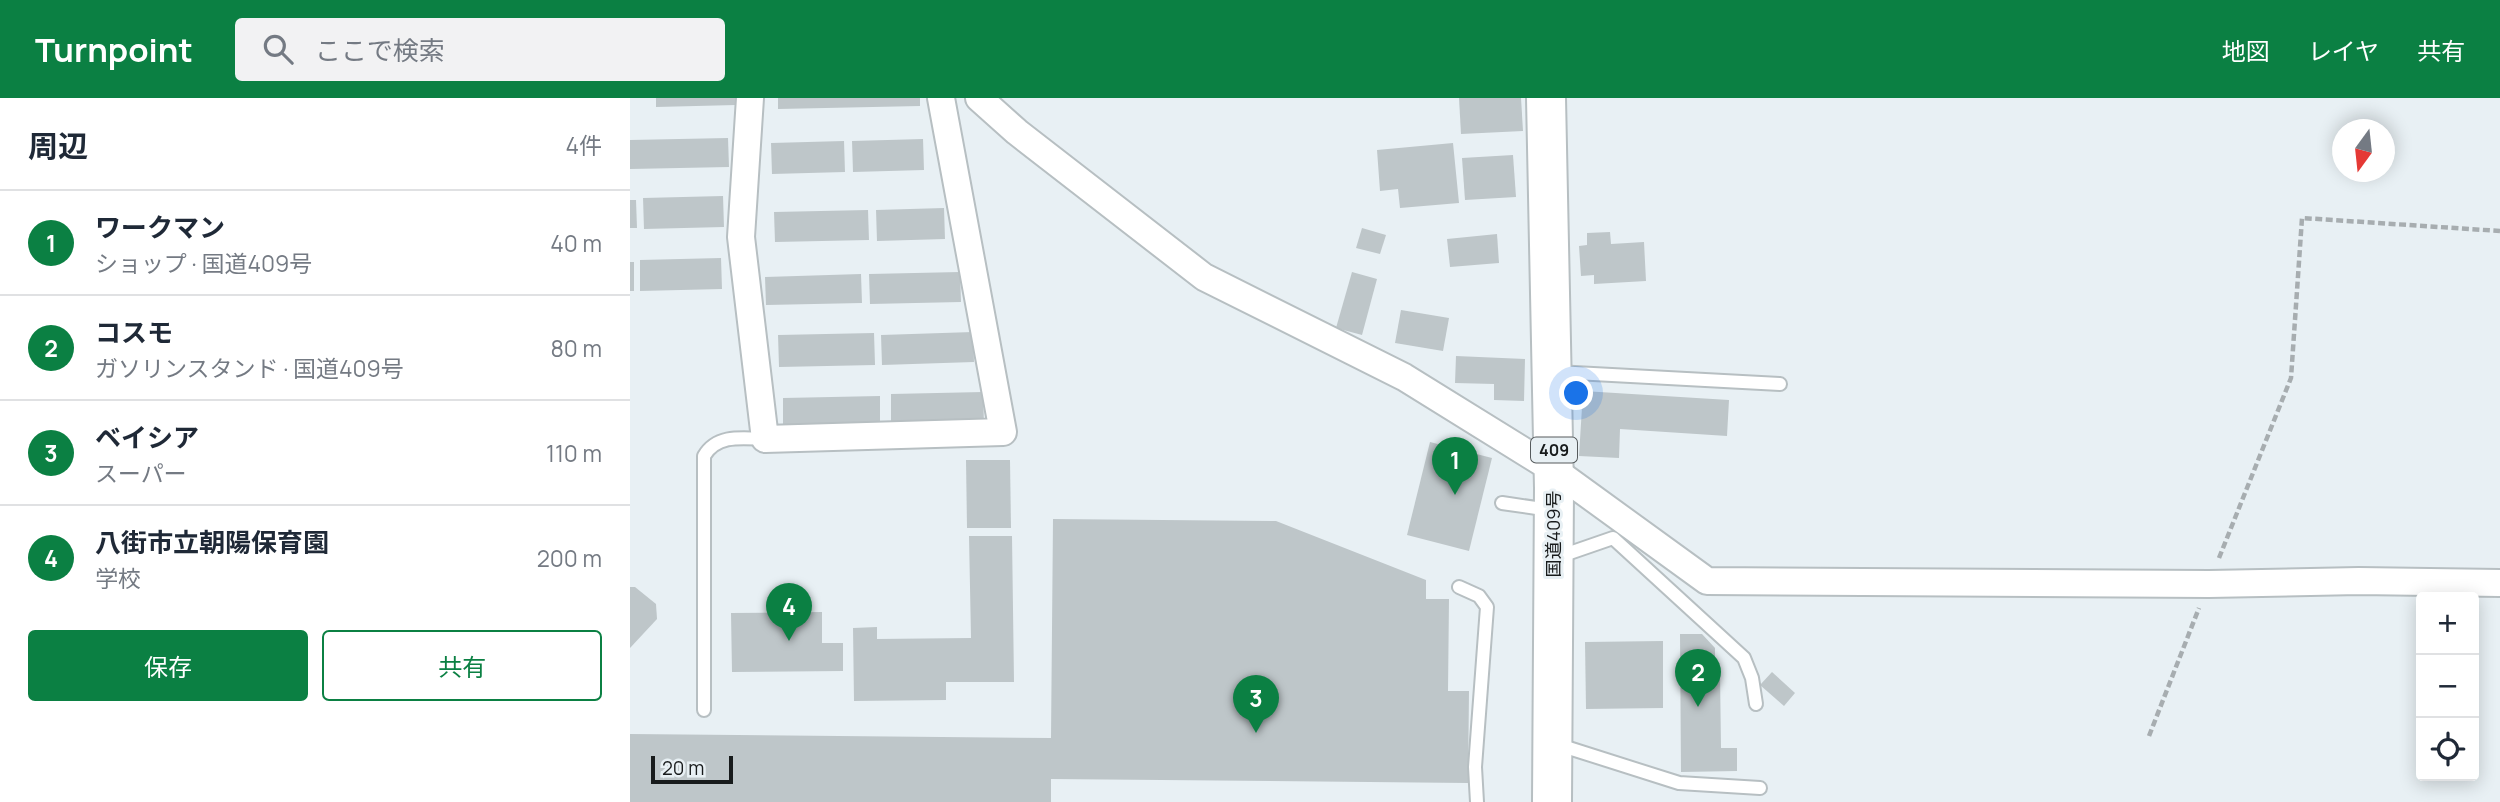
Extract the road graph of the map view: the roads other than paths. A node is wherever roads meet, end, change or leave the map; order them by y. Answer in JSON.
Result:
{"nodes":[{"id":1,"x":750,"y":98,"type":"edge"},
{"id":2,"x":941,"y":98,"type":"edge"},
{"id":3,"x":979,"y":98,"type":"edge"},
{"id":4,"x":1546,"y":98,"type":"edge"},
{"id":5,"x":1552,"y":372,"type":"junction"},
{"id":6,"x":1780,"y":384,"type":"dead end"},
{"id":7,"x":765,"y":439,"type":"junction"},
{"id":8,"x":1554,"y":470,"type":"junction"},
{"id":9,"x":1502,"y":503,"type":"dead end"},
{"id":10,"x":1554,"y":510,"type":"junction"},
{"id":11,"x":1554,"y":558,"type":"junction"},
{"id":12,"x":2500,"y":583,"type":"edge"},
{"id":13,"x":1459,"y":587,"type":"dead end"},
{"id":14,"x":1756,"y":704,"type":"dead end"},
{"id":15,"x":704,"y":710,"type":"dead end"},
{"id":16,"x":1553,"y":743,"type":"junction"},
{"id":17,"x":1760,"y":788,"type":"dead end"},
{"id":18,"x":1476,"y":802,"type":"edge"},
{"id":19,"x":1552,"y":802,"type":"edge"}],
"edges":[{"from":1,"to":7,"type":"street"},
{"from":2,"to":7,"type":"street"},
{"from":3,"to":8,"type":"street"},
{"from":4,"to":5,"type":"highway","name":"国道409号","number":"409"},
{"from":5,"to":6,"type":"lane"},
{"from":5,"to":8,"type":"highway","name":"国道409号","number":"409"},
{"from":7,"to":15,"type":"lane"},
{"from":8,"to":10,"type":"highway","name":"国道409号","number":"409"},
{"from":8,"to":12,"type":"street"},
{"from":9,"to":10,"type":"lane"},
{"from":10,"to":11,"type":"highway","name":"国道409号","number":"409"},
{"from":11,"to":14,"type":"lane"},
{"from":11,"to":16,"type":"highway","name":"国道409号","number":"409"},
{"from":13,"to":18,"type":"lane"},
{"from":16,"to":17,"type":"lane"},
{"from":16,"to":19,"type":"highway","name":"国道409号","number":"409"}]}
